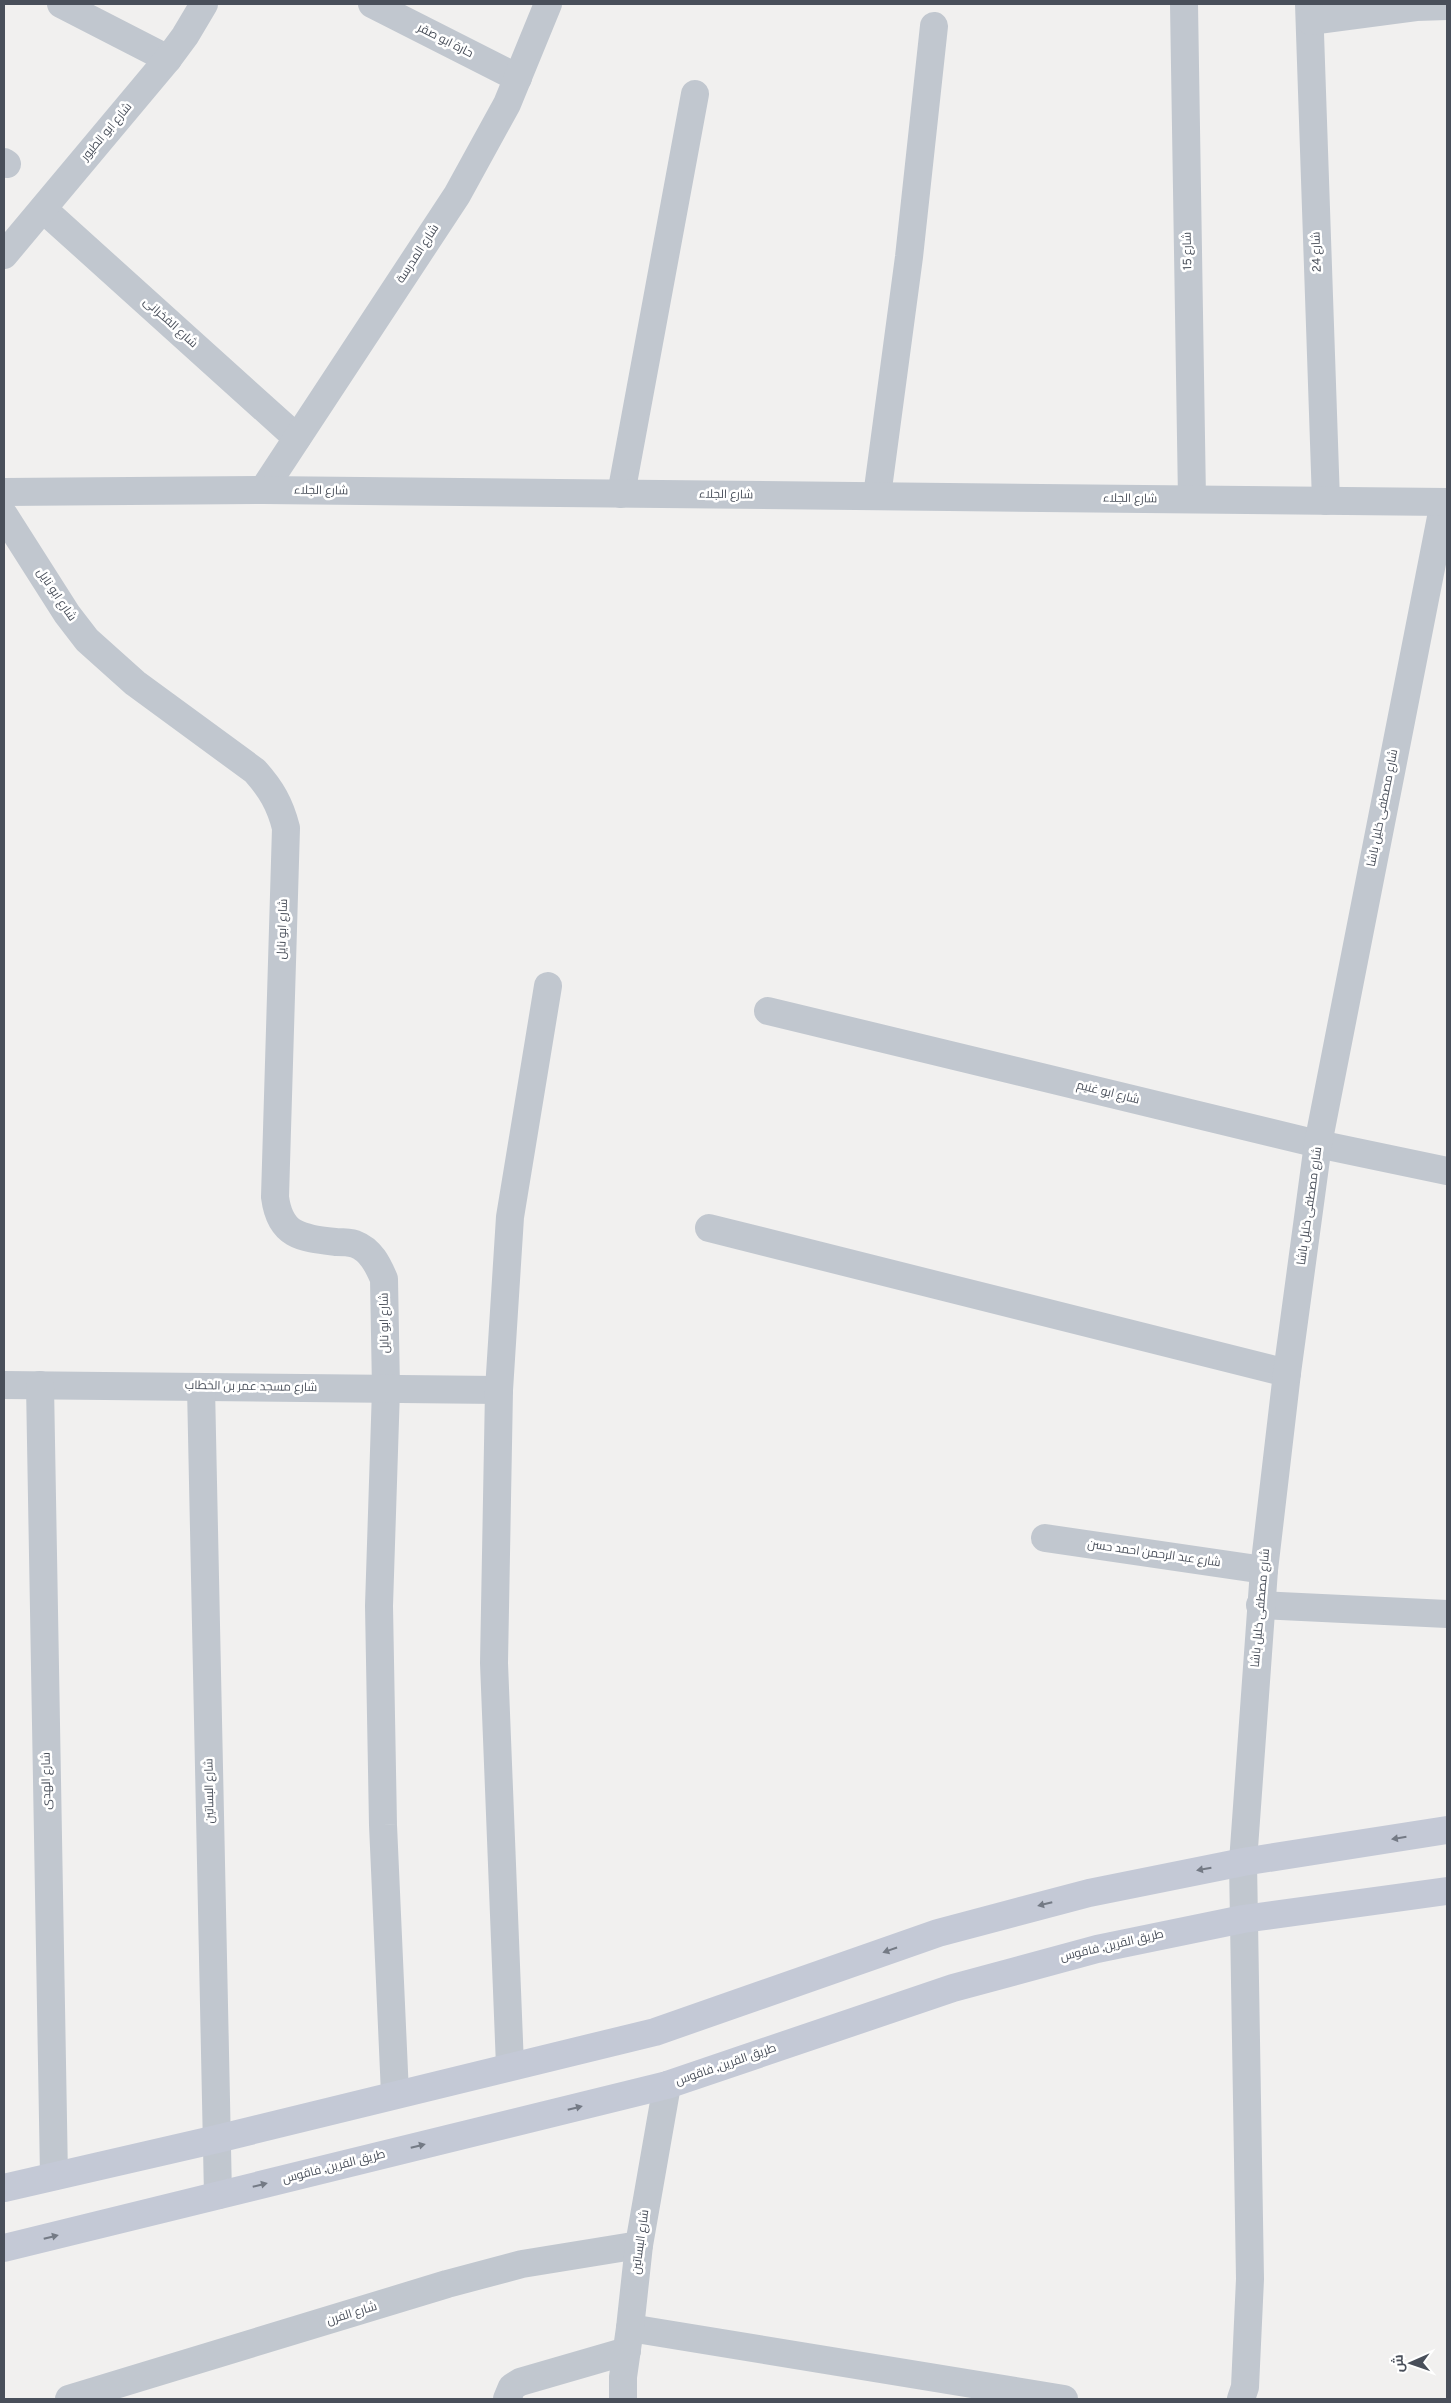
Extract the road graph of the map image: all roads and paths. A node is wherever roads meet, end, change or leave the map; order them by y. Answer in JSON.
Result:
{"nodes":[{"id":1,"x":61,"y":4,"type":"edge"},
{"id":2,"x":204,"y":4,"type":"edge"},
{"id":3,"x":372,"y":4,"type":"edge"},
{"id":4,"x":548,"y":4,"type":"edge"},
{"id":5,"x":1184,"y":4,"type":"edge"},
{"id":6,"x":1447,"y":6,"type":"edge"},
{"id":7,"x":1309,"y":13,"type":"edge"},
{"id":8,"x":934,"y":26,"type":"dead end"},
{"id":9,"x":168,"y":59,"type":"junction"},
{"id":10,"x":518,"y":78,"type":"junction"},
{"id":11,"x":695,"y":94,"type":"dead end"},
{"id":12,"x":43,"y":209,"type":"junction"},
{"id":13,"x":4,"y":255,"type":"edge"},
{"id":14,"x":297,"y":438,"type":"junction"},
{"id":15,"x":263,"y":490,"type":"junction"},
{"id":16,"x":4,"y":492,"type":"edge"},
{"id":17,"x":621,"y":494,"type":"junction"},
{"id":18,"x":877,"y":496,"type":"junction"},
{"id":19,"x":1192,"y":499,"type":"junction"},
{"id":20,"x":1326,"y":501,"type":"junction"},
{"id":21,"x":1445,"y":502,"type":"edge"},
{"id":22,"x":4,"y":515,"type":"edge"},
{"id":23,"x":548,"y":986,"type":"dead end"},
{"id":24,"x":768,"y":1012,"type":"dead end"},
{"id":25,"x":1318,"y":1144,"type":"junction"},
{"id":26,"x":1447,"y":1171,"type":"edge"},
{"id":27,"x":708,"y":1228,"type":"dead end"},
{"id":28,"x":1287,"y":1373,"type":"junction"},
{"id":29,"x":4,"y":1385,"type":"edge"},
{"id":30,"x":40,"y":1385,"type":"junction"},
{"id":31,"x":201,"y":1387,"type":"junction"},
{"id":32,"x":386,"y":1389,"type":"junction"},
{"id":33,"x":499,"y":1390,"type":"junction"},
{"id":34,"x":1045,"y":1538,"type":"dead end"},
{"id":35,"x":1264,"y":1570,"type":"junction"},
{"id":36,"x":1260,"y":1604,"type":"junction"},
{"id":37,"x":1447,"y":1614,"type":"edge"},
{"id":38,"x":1447,"y":1830,"type":"edge"},
{"id":39,"x":1243,"y":1862,"type":"junction"},
{"id":40,"x":1447,"y":1891,"type":"edge"},
{"id":41,"x":1243,"y":1919,"type":"junction"},
{"id":42,"x":510,"y":2066,"type":"junction"},
{"id":43,"x":666,"y":2086,"type":"junction"},
{"id":44,"x":394,"y":2094,"type":"junction"},
{"id":45,"x":216,"y":2139,"type":"junction"},
{"id":46,"x":54,"y":2176,"type":"junction"},
{"id":47,"x":4,"y":2188,"type":"edge"},
{"id":48,"x":218,"y":2195,"type":"junction"},
{"id":49,"x":639,"y":2245,"type":"junction"},
{"id":50,"x":4,"y":2248,"type":"edge"},
{"id":51,"x":629,"y":2340,"type":"junction"},
{"id":52,"x":68,"y":2399,"type":"edge"},
{"id":53,"x":507,"y":2399,"type":"edge"},
{"id":54,"x":623,"y":2399,"type":"edge"},
{"id":55,"x":1064,"y":2399,"type":"edge"},
{"id":56,"x":1241,"y":2399,"type":"edge"}],
"edges":[{"from":1,"to":9,"type":"street"},
{"from":2,"to":9,"type":"street","name":"شارع ابو الطيور"},
{"from":3,"to":10,"type":"street","name":"حارة ابو صقر"},
{"from":4,"to":10,"type":"street","name":"شارع المدرسة"},
{"from":5,"to":19,"type":"street","name":"شارع 15"},
{"from":6,"to":7,"type":"street"},
{"from":7,"to":20,"type":"street","name":"شارع 24"},
{"from":8,"to":18,"type":"street"},
{"from":9,"to":12,"type":"street","name":"شارع ابو الطيور"},
{"from":10,"to":14,"type":"street","name":"شارع المدرسة"},
{"from":11,"to":17,"type":"street"},
{"from":12,"to":13,"type":"street","name":"شارع ابو الطيور"},
{"from":12,"to":14,"type":"street","name":"شارع الفخرانى"},
{"from":14,"to":15,"type":"street","name":"شارع المدرسة"},
{"from":15,"to":16,"type":"street","name":"شارع الجلاء"},
{"from":15,"to":17,"type":"street","name":"شارع الجلاء"},
{"from":17,"to":18,"type":"street","name":"شارع الجلاء"},
{"from":18,"to":19,"type":"street","name":"شارع الجلاء"},
{"from":19,"to":20,"type":"street","name":"شارع الجلاء"},
{"from":20,"to":21,"type":"street","name":"شارع الجلاء"},
{"from":21,"to":25,"type":"street","name":"شارع مصطفى خليل باشا"},
{"from":22,"to":32,"type":"street","name":"شارع ابو نايل"},
{"from":23,"to":33,"type":"street"},
{"from":24,"to":25,"type":"street","name":"شارع ابو غنيم"},
{"from":25,"to":26,"type":"street","name":"شارع ابو غنيم"},
{"from":25,"to":28,"type":"street","name":"شارع مصطفى خليل باشا"},
{"from":27,"to":28,"type":"street"},
{"from":28,"to":35,"type":"street","name":"شارع مصطفى خليل باشا"},
{"from":29,"to":30,"type":"street","name":"شارع مسجد عمر بن الخطاب"},
{"from":30,"to":31,"type":"street","name":"شارع مسجد عمر بن الخطاب"},
{"from":30,"to":46,"type":"street","name":"شارع الهدى"},
{"from":31,"to":32,"type":"street","name":"شارع مسجد عمر بن الخطاب"},
{"from":31,"to":45,"type":"street","name":"شارع البساتين"},
{"from":32,"to":33,"type":"street","name":"شارع مسجد عمر بن الخطاب"},
{"from":32,"to":44,"type":"street","name":"شارع ابو نايل"},
{"from":33,"to":42,"type":"street"},
{"from":34,"to":35,"type":"street","name":"شارع عبد الرحمن احمد حسن"},
{"from":35,"to":36,"type":"street","name":"شارع مصطفى خليل باشا"},
{"from":36,"to":37,"type":"street"},
{"from":36,"to":39,"type":"street","name":"شارع مصطفى خليل باشا"},
{"from":38,"to":39,"type":"main road","one_way":true},
{"from":39,"to":41,"type":"street","name":"شارع مصطفى خليل باشا"},
{"from":39,"to":42,"type":"main road","one_way":true},
{"from":40,"to":41,"type":"main road","name":"طريق القرين, فاقوس"},
{"from":41,"to":43,"type":"main road","name":"طريق القرين, فاقوس"},
{"from":41,"to":56,"type":"street","name":"شارع مصطفى خليل باشا"},
{"from":42,"to":44,"type":"main road"},
{"from":48,"to":43,"type":"main road","name":"طريق القرين, فاقوس","one_way":true},
{"from":43,"to":49,"type":"street","name":"شارع البساتين"},
{"from":44,"to":45,"type":"main road"},
{"from":45,"to":46,"type":"main road"},
{"from":45,"to":48,"type":"street","name":"شارع البساتين"},
{"from":46,"to":47,"type":"main road"},
{"from":50,"to":48,"type":"main road","name":"طريق القرين, فاقوس","one_way":true},
{"from":49,"to":51,"type":"street","name":"شارع البساتين"},
{"from":49,"to":52,"type":"street","name":"شارع الفرن"},
{"from":51,"to":53,"type":"street"},
{"from":51,"to":54,"type":"street","name":"شارع البساتين"},
{"from":51,"to":55,"type":"street"}]}
